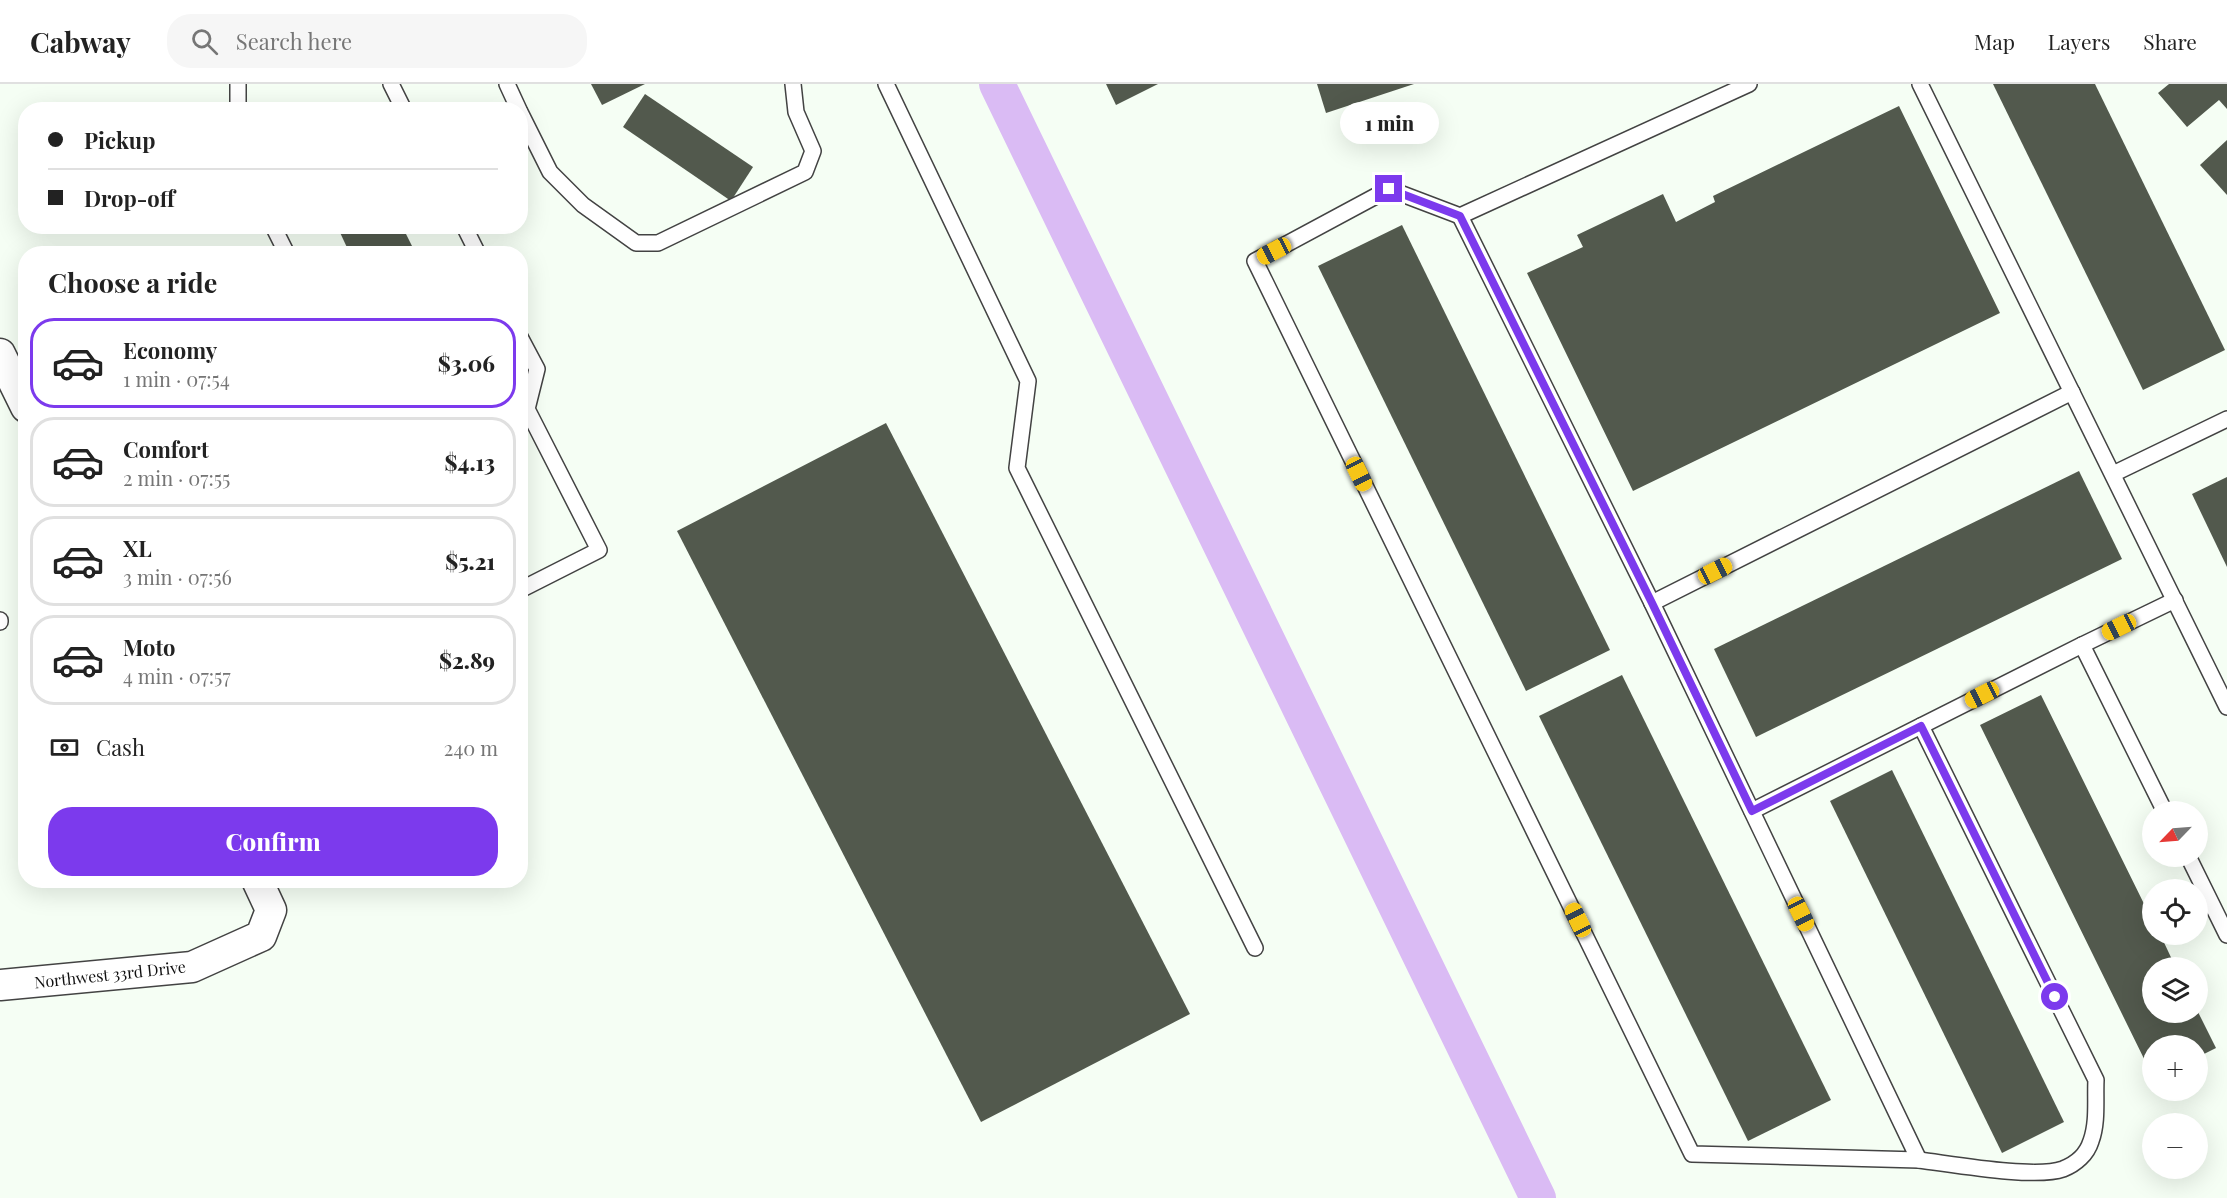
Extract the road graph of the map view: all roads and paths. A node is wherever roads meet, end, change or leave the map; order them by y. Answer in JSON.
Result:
{"nodes":[{"id":1,"x":238,"y":84,"type":"edge"},
{"id":2,"x":391,"y":84,"type":"edge"},
{"id":3,"x":507,"y":84,"type":"edge"},
{"id":4,"x":794,"y":84,"type":"edge"},
{"id":5,"x":886,"y":84,"type":"edge"},
{"id":6,"x":1749,"y":84,"type":"edge"},
{"id":7,"x":1920,"y":84,"type":"edge"},
{"id":8,"x":238,"y":102,"type":"edge"},
{"id":9,"x":400,"y":102,"type":"edge"},
{"id":10,"x":516,"y":102,"type":"edge"},
{"id":11,"x":528,"y":127,"type":"edge"},
{"id":12,"x":1460,"y":216,"type":"junction"},
{"id":13,"x":528,"y":352,"type":"edge"},
{"id":14,"x":0,"y":354,"type":"edge"},
{"id":15,"x":18,"y":390,"type":"edge"},
{"id":16,"x":2072,"y":392,"type":"junction"},
{"id":17,"x":528,"y":402,"type":"edge"},
{"id":18,"x":528,"y":413,"type":"edge"},
{"id":19,"x":2227,"y":418,"type":"edge"},
{"id":20,"x":2113,"y":474,"type":"junction"},
{"id":21,"x":528,"y":586,"type":"edge"},
{"id":22,"x":2175,"y":600,"type":"junction"},
{"id":23,"x":1652,"y":603,"type":"junction"},
{"id":24,"x":2082,"y":645,"type":"junction"},
{"id":25,"x":2227,"y":707,"type":"edge"},
{"id":26,"x":1921,"y":726,"type":"junction"},
{"id":27,"x":2160,"y":801,"type":"edge"},
{"id":28,"x":1752,"y":811,"type":"junction"},
{"id":29,"x":2193,"y":867,"type":"edge"},
{"id":30,"x":261,"y":888,"type":"edge"},
{"id":31,"x":2227,"y":935,"type":"edge"},
{"id":32,"x":1255,"y":948,"type":"dead end"},
{"id":33,"x":0,"y":985,"type":"edge"},
{"id":34,"x":1919,"y":1160,"type":"junction"}],
"edges":[{"from":1,"to":8,"type":"lane"},
{"from":2,"to":9,"type":"lane"},
{"from":3,"to":10,"type":"lane"},
{"from":4,"to":11,"type":"lane"},
{"from":5,"to":32,"type":"lane"},
{"from":6,"to":12,"type":"lane"},
{"from":7,"to":16,"type":"lane"},
{"from":12,"to":23,"type":"lane"},
{"from":12,"to":34,"type":"lane"},
{"from":13,"to":17,"type":"lane"},
{"from":14,"to":15,"type":"street"},
{"from":16,"to":20,"type":"lane"},
{"from":16,"to":23,"type":"lane"},
{"from":18,"to":21,"type":"lane"},
{"from":19,"to":20,"type":"lane"},
{"from":20,"to":22,"type":"lane"},
{"from":22,"to":24,"type":"lane"},
{"from":22,"to":25,"type":"lane"},
{"from":23,"to":28,"type":"lane"},
{"from":24,"to":26,"type":"lane"},
{"from":24,"to":27,"type":"lane"},
{"from":26,"to":28,"type":"lane"},
{"from":26,"to":34,"type":"lane"},
{"from":28,"to":34,"type":"lane"},
{"from":29,"to":31,"type":"lane"},
{"from":30,"to":33,"type":"street","name":"Northwest 33rd Drive"}]}
